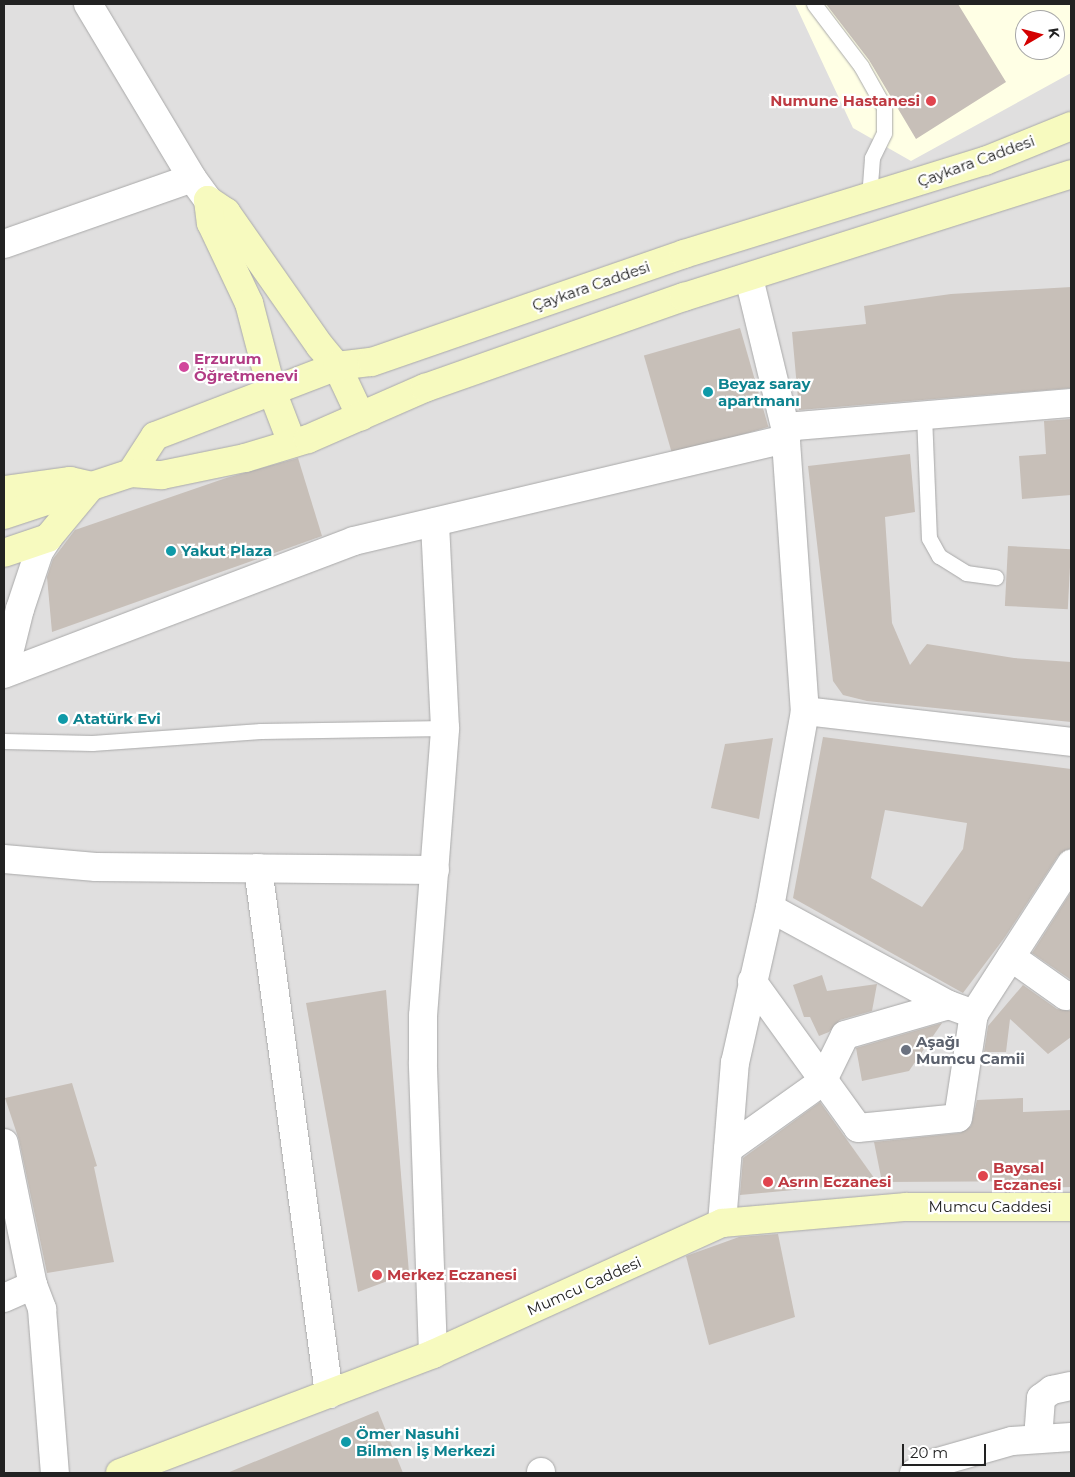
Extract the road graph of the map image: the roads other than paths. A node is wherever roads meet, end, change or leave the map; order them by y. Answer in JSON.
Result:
{"nodes":[{"id":1,"x":88,"y":4,"type":"edge"},
{"id":2,"x":814,"y":4,"type":"edge"},
{"id":3,"x":1071,"y":126,"type":"edge"},
{"id":4,"x":1071,"y":174,"type":"edge"},
{"id":5,"x":192,"y":178,"type":"junction"},
{"id":6,"x":869,"y":198,"type":"junction"},
{"id":7,"x":208,"y":200,"type":"junction"},
{"id":8,"x":4,"y":244,"type":"edge"},
{"id":9,"x":748,"y":278,"type":"junction"},
{"id":10,"x":337,"y":366,"type":"junction"},
{"id":11,"x":272,"y":391,"type":"junction"},
{"id":12,"x":1071,"y":402,"type":"edge"},
{"id":13,"x":924,"y":415,"type":"junction"},
{"id":14,"x":361,"y":417,"type":"junction"},
{"id":15,"x":785,"y":433,"type":"junction"},
{"id":16,"x":292,"y":443,"type":"junction"},
{"id":17,"x":131,"y":473,"type":"junction"},
{"id":18,"x":91,"y":486,"type":"junction"},
{"id":19,"x":4,"y":490,"type":"edge"},
{"id":20,"x":4,"y":515,"type":"edge"},
{"id":21,"x":435,"y":522,"type":"junction"},
{"id":22,"x":48,"y":538,"type":"junction"},
{"id":23,"x":4,"y":553,"type":"edge"},
{"id":24,"x":996,"y":577,"type":"dead end"},
{"id":25,"x":4,"y":673,"type":"edge"},
{"id":26,"x":805,"y":711,"type":"junction"},
{"id":27,"x":445,"y":728,"type":"junction"},
{"id":28,"x":4,"y":740,"type":"edge"},
{"id":29,"x":1071,"y":742,"type":"edge"},
{"id":30,"x":4,"y":859,"type":"edge"},
{"id":31,"x":1071,"y":864,"type":"edge"},
{"id":32,"x":258,"y":868,"type":"junction"},
{"id":33,"x":435,"y":870,"type":"junction"},
{"id":34,"x":770,"y":908,"type":"junction"},
{"id":35,"x":1010,"y":956,"type":"junction"},
{"id":36,"x":752,"y":981,"type":"junction"},
{"id":37,"x":1071,"y":995,"type":"edge"},
{"id":38,"x":962,"y":1010,"type":"junction"},
{"id":39,"x":822,"y":1082,"type":"junction"},
{"id":40,"x":4,"y":1143,"type":"edge"},
{"id":41,"x":728,"y":1149,"type":"junction"},
{"id":42,"x":1071,"y":1207,"type":"edge"},
{"id":43,"x":722,"y":1224,"type":"junction"},
{"id":44,"x":33,"y":1284,"type":"junction"},
{"id":45,"x":4,"y":1298,"type":"edge"},
{"id":46,"x":434,"y":1354,"type":"junction"},
{"id":47,"x":1071,"y":1386,"type":"edge"},
{"id":48,"x":328,"y":1394,"type":"junction"},
{"id":49,"x":1071,"y":1437,"type":"edge"},
{"id":50,"x":1038,"y":1439,"type":"junction"},
{"id":51,"x":55,"y":1473,"type":"edge"},
{"id":52,"x":123,"y":1473,"type":"edge"},
{"id":53,"x":914,"y":1473,"type":"edge"}],
"edges":[{"from":1,"to":5,"type":"street"},
{"from":2,"to":6,"type":"lane"},
{"from":3,"to":6,"type":"main road","name":"Çaykara Caddesi"},
{"from":4,"to":9,"type":"main road"},
{"from":5,"to":7,"type":"street"},
{"from":5,"to":8,"type":"street"},
{"from":6,"to":10,"type":"main road","name":"Çaykara Caddesi"},
{"from":7,"to":10,"type":"main road"},
{"from":7,"to":11,"type":"main road"},
{"from":9,"to":14,"type":"main road"},
{"from":9,"to":15,"type":"street"},
{"from":10,"to":11,"type":"main road","name":"Çaykara Caddesi"},
{"from":10,"to":14,"type":"main road"},
{"from":11,"to":16,"type":"main road"},
{"from":11,"to":17,"type":"main road","name":"Çaykara Caddesi"},
{"from":12,"to":13,"type":"street"},
{"from":13,"to":15,"type":"street"},
{"from":13,"to":24,"type":"lane"},
{"from":14,"to":16,"type":"main road"},
{"from":15,"to":21,"type":"street"},
{"from":15,"to":26,"type":"street"},
{"from":16,"to":17,"type":"main road"},
{"from":17,"to":18,"type":"main road"},
{"from":18,"to":19,"type":"main road"},
{"from":18,"to":20,"type":"main road"},
{"from":18,"to":22,"type":"main road"},
{"from":21,"to":25,"type":"street"},
{"from":21,"to":27,"type":"street"},
{"from":22,"to":23,"type":"main road"},
{"from":22,"to":25,"type":"street"},
{"from":26,"to":29,"type":"street"},
{"from":26,"to":34,"type":"street"},
{"from":27,"to":28,"type":"lane"},
{"from":27,"to":33,"type":"street"},
{"from":30,"to":32,"type":"street"},
{"from":31,"to":35,"type":"street"},
{"from":32,"to":33,"type":"street"},
{"from":32,"to":48,"type":"street"},
{"from":33,"to":46,"type":"street"},
{"from":34,"to":36,"type":"street"},
{"from":34,"to":38,"type":"street"},
{"from":35,"to":37,"type":"street"},
{"from":35,"to":38,"type":"street"},
{"from":36,"to":39,"type":"street"},
{"from":36,"to":41,"type":"street"},
{"from":38,"to":39,"type":"street"},
{"from":38,"to":39,"type":"street"},
{"from":39,"to":41,"type":"street"},
{"from":40,"to":44,"type":"street"},
{"from":41,"to":43,"type":"street"},
{"from":42,"to":43,"type":"main road","name":"Mumcu Caddesi"},
{"from":43,"to":46,"type":"main road","name":"Mumcu Caddesi"},
{"from":44,"to":45,"type":"street"},
{"from":44,"to":51,"type":"street"},
{"from":46,"to":48,"type":"main road","name":"Mumcu Caddesi"},
{"from":47,"to":50,"type":"street"},
{"from":48,"to":52,"type":"main road","name":"Mumcu Caddesi"},
{"from":49,"to":50,"type":"street"},
{"from":50,"to":53,"type":"street"}]}
